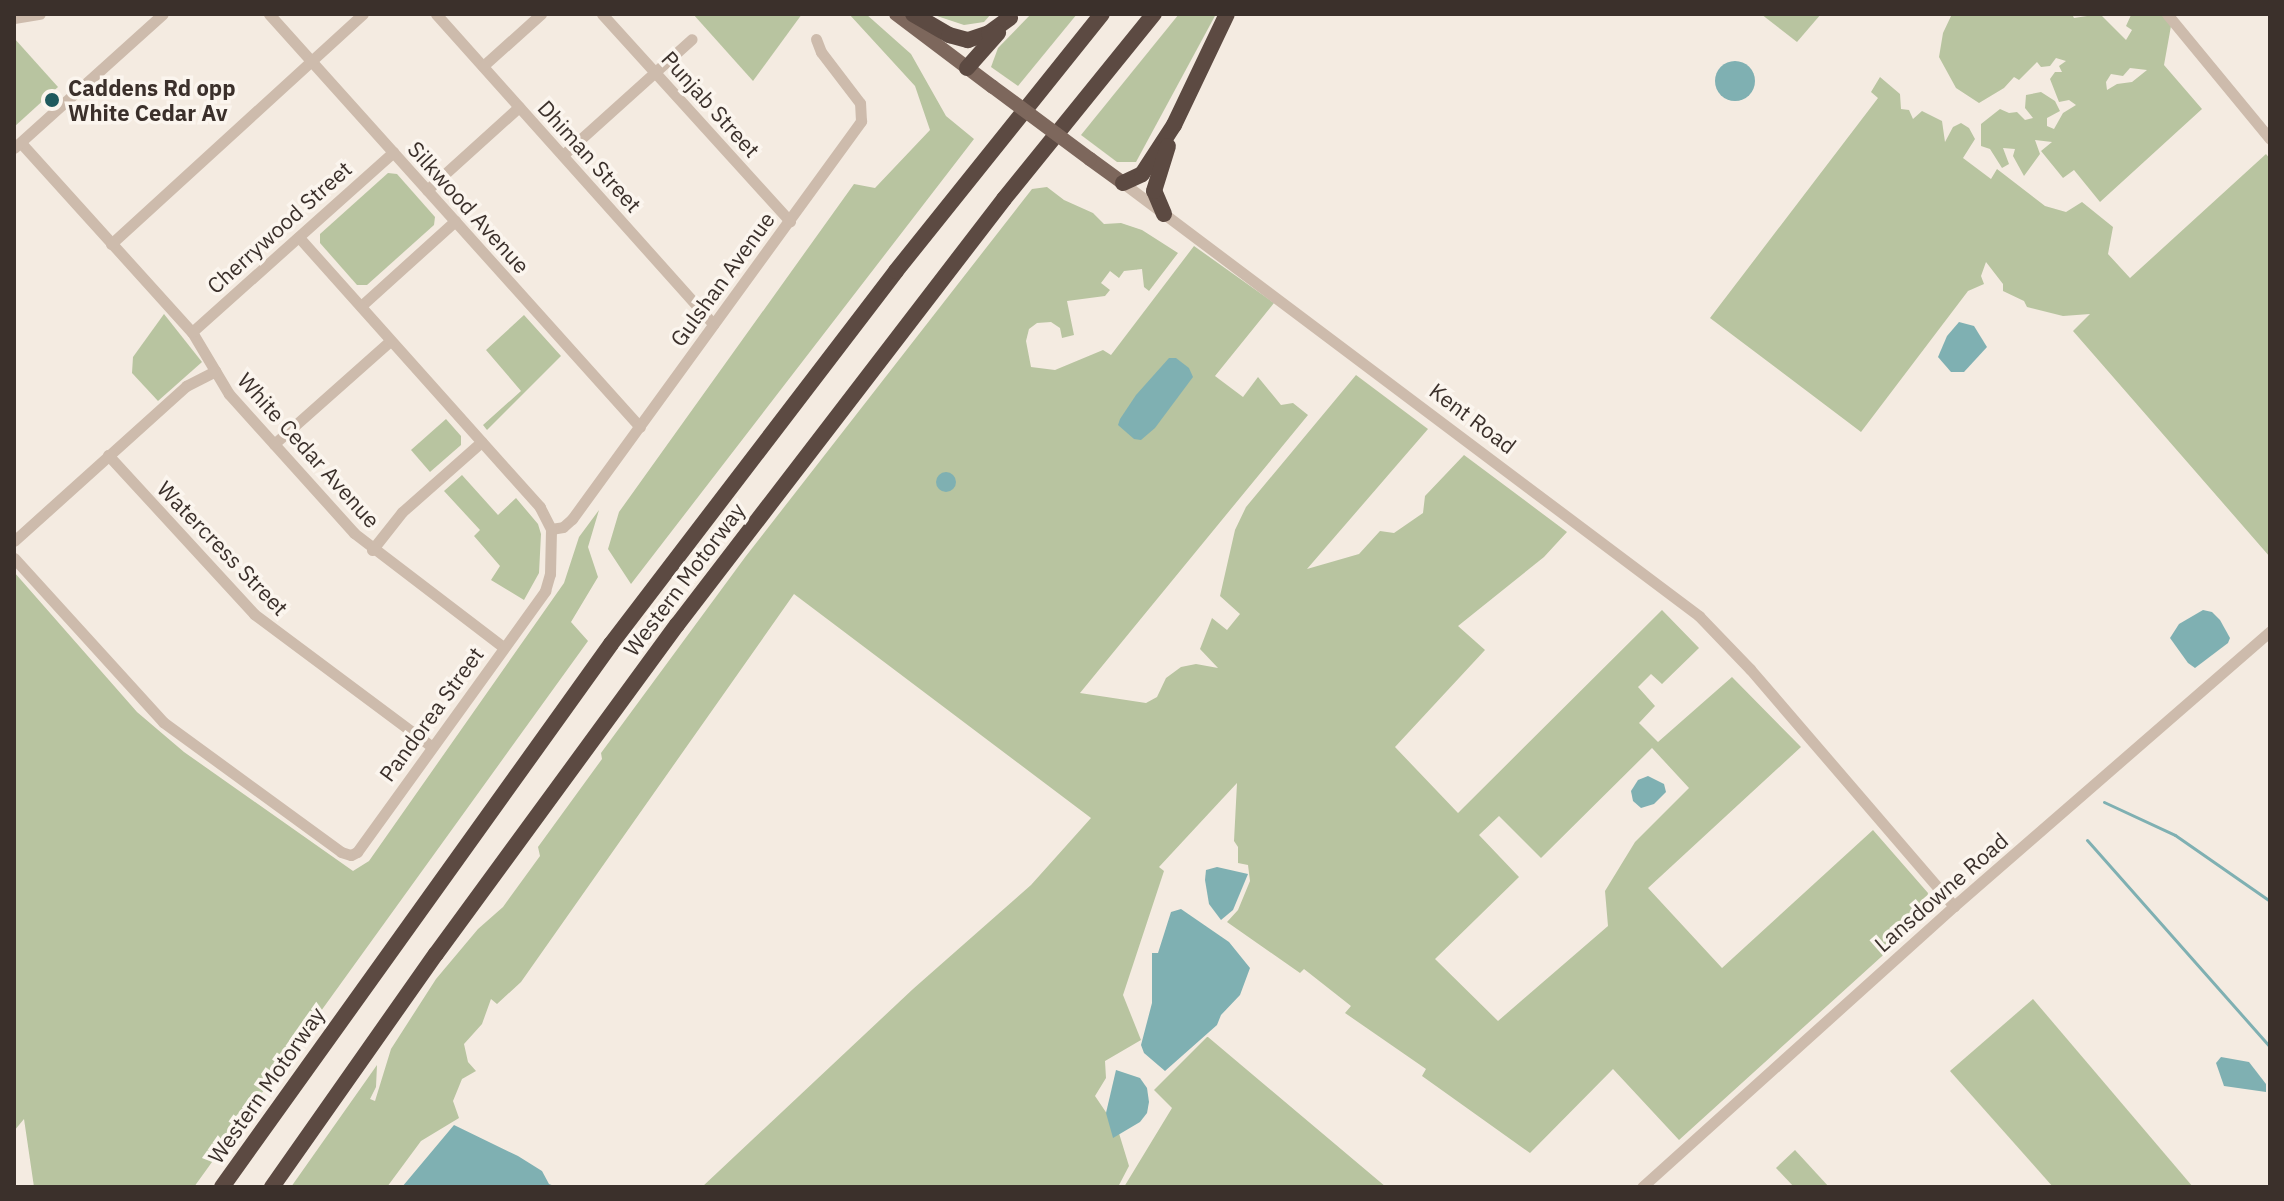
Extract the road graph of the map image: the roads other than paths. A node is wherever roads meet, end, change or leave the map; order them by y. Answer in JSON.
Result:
{"nodes":[{"id":1,"x":40,"y":14,"type":"edge"},
{"id":2,"x":163,"y":14,"type":"edge"},
{"id":3,"x":269,"y":14,"type":"edge"},
{"id":4,"x":363,"y":14,"type":"edge"},
{"id":5,"x":436,"y":14,"type":"edge"},
{"id":6,"x":541,"y":14,"type":"edge"},
{"id":7,"x":602,"y":14,"type":"edge"},
{"id":8,"x":1102,"y":14,"type":"edge"},
{"id":9,"x":1154,"y":14,"type":"edge"},
{"id":10,"x":1227,"y":14,"type":"edge"},
{"id":11,"x":2167,"y":14,"type":"edge"},
{"id":12,"x":905,"y":16,"type":"edge"},
{"id":13,"x":1012,"y":16,"type":"edge"},
{"id":14,"x":14,"y":18,"type":"edge"},
{"id":15,"x":692,"y":39,"type":"dead end"},
{"id":16,"x":816,"y":39,"type":"dead end"},
{"id":17,"x":311,"y":61,"type":"junction"},
{"id":18,"x":483,"y":66,"type":"junction"},
{"id":19,"x":967,"y":68,"type":"junction"},
{"id":20,"x":655,"y":72,"type":"junction"},
{"id":21,"x":519,"y":107,"type":"junction"},
{"id":22,"x":1174,"y":125,"type":"junction"},
{"id":23,"x":2268,"y":133,"type":"edge"},
{"id":24,"x":17,"y":146,"type":"edge"},
{"id":25,"x":393,"y":152,"type":"junction"},
{"id":26,"x":563,"y":155,"type":"junction"},
{"id":27,"x":1123,"y":183,"type":"junction"},
{"id":28,"x":427,"y":190,"type":"junction"},
{"id":29,"x":1164,"y":214,"type":"junction"},
{"id":30,"x":455,"y":221,"type":"junction"},
{"id":31,"x":790,"y":221,"type":"junction"},
{"id":32,"x":299,"y":237,"type":"junction"},
{"id":33,"x":111,"y":244,"type":"junction"},
{"id":34,"x":361,"y":306,"type":"junction"},
{"id":35,"x":713,"y":324,"type":"junction"},
{"id":36,"x":192,"y":332,"type":"junction"},
{"id":37,"x":390,"y":341,"type":"junction"},
{"id":38,"x":215,"y":371,"type":"junction"},
{"id":39,"x":640,"y":427,"type":"junction"},
{"id":40,"x":481,"y":442,"type":"junction"},
{"id":41,"x":274,"y":444,"type":"junction"},
{"id":42,"x":108,"y":455,"type":"junction"},
{"id":43,"x":551,"y":529,"type":"junction"},
{"id":44,"x":14,"y":541,"type":"edge"},
{"id":45,"x":372,"y":550,"type":"junction"},
{"id":46,"x":14,"y":558,"type":"edge"},
{"id":47,"x":2270,"y":631,"type":"edge"},
{"id":48,"x":503,"y":647,"type":"junction"},
{"id":49,"x":431,"y":746,"type":"junction"},
{"id":50,"x":1954,"y":906,"type":"junction"},
{"id":51,"x":222,"y":1187,"type":"edge"},
{"id":52,"x":272,"y":1187,"type":"edge"},
{"id":53,"x":1642,"y":1187,"type":"edge"}],
"edges":[{"from":1,"to":14,"type":"street"},
{"from":2,"to":24,"type":"street"},
{"from":3,"to":17,"type":"street","name":"Silkwood Avenue"},
{"from":4,"to":17,"type":"street"},
{"from":5,"to":18,"type":"street","name":"Dhiman Street"},
{"from":6,"to":18,"type":"street"},
{"from":7,"to":20,"type":"street","name":"Punjab Street"},
{"from":8,"to":51,"type":"highway","name":"Western Motorway"},
{"from":9,"to":52,"type":"highway","name":"Western Motorway"},
{"from":10,"to":22,"type":"highway"},
{"from":11,"to":23,"type":"street"},
{"from":12,"to":13,"type":"highway"},
{"from":12,"to":19,"type":"main road","name":"Kent Road"},
{"from":13,"to":19,"type":"highway"},
{"from":15,"to":20,"type":"street"},
{"from":16,"to":31,"type":"street","name":"Gulshan Avenue"},
{"from":17,"to":25,"type":"street","name":"Silkwood Avenue"},
{"from":17,"to":33,"type":"street"},
{"from":18,"to":21,"type":"street","name":"Dhiman Street"},
{"from":19,"to":27,"type":"main road","name":"Kent Road","bridge":true},
{"from":20,"to":26,"type":"street"},
{"from":20,"to":31,"type":"street","name":"Punjab Street"},
{"from":21,"to":26,"type":"street","name":"Dhiman Street"},
{"from":21,"to":28,"type":"street"},
{"from":22,"to":27,"type":"highway"},
{"from":22,"to":29,"type":"highway"},
{"from":24,"to":33,"type":"street","name":"White Cedar Avenue"},
{"from":25,"to":28,"type":"street","name":"Silkwood Avenue"},
{"from":25,"to":32,"type":"street","name":"Cherrywood Street"},
{"from":26,"to":35,"type":"street","name":"Dhiman Street"},
{"from":27,"to":29,"type":"street","name":"Kent Road"},
{"from":28,"to":30,"type":"street","name":"Silkwood Avenue"},
{"from":29,"to":50,"type":"street","name":"Kent Road"},
{"from":30,"to":34,"type":"street"},
{"from":30,"to":39,"type":"street","name":"Silkwood Avenue"},
{"from":31,"to":35,"type":"street","name":"Gulshan Avenue"},
{"from":32,"to":34,"type":"street"},
{"from":32,"to":36,"type":"street","name":"Cherrywood Street"},
{"from":33,"to":36,"type":"street","name":"White Cedar Avenue"},
{"from":34,"to":37,"type":"street"},
{"from":35,"to":39,"type":"street","name":"Gulshan Avenue"},
{"from":36,"to":38,"type":"street","name":"White Cedar Avenue"},
{"from":37,"to":40,"type":"street"},
{"from":37,"to":41,"type":"street"},
{"from":38,"to":41,"type":"street","name":"White Cedar Avenue"},
{"from":38,"to":42,"type":"street"},
{"from":39,"to":43,"type":"street","name":"Gulshan Avenue"},
{"from":40,"to":43,"type":"street"},
{"from":40,"to":45,"type":"street"},
{"from":41,"to":45,"type":"street","name":"White Cedar Avenue"},
{"from":42,"to":44,"type":"street"},
{"from":42,"to":49,"type":"street","name":"Watercress Street"},
{"from":43,"to":48,"type":"street","name":"Pandorea Street"},
{"from":45,"to":48,"type":"street","name":"White Cedar Avenue"},
{"from":46,"to":49,"type":"street","name":"Pandorea Street"},
{"from":47,"to":50,"type":"street","name":"Lansdowne Road"},
{"from":48,"to":49,"type":"street","name":"Pandorea Street"},
{"from":50,"to":53,"type":"street","name":"Lansdowne Road"}]}
